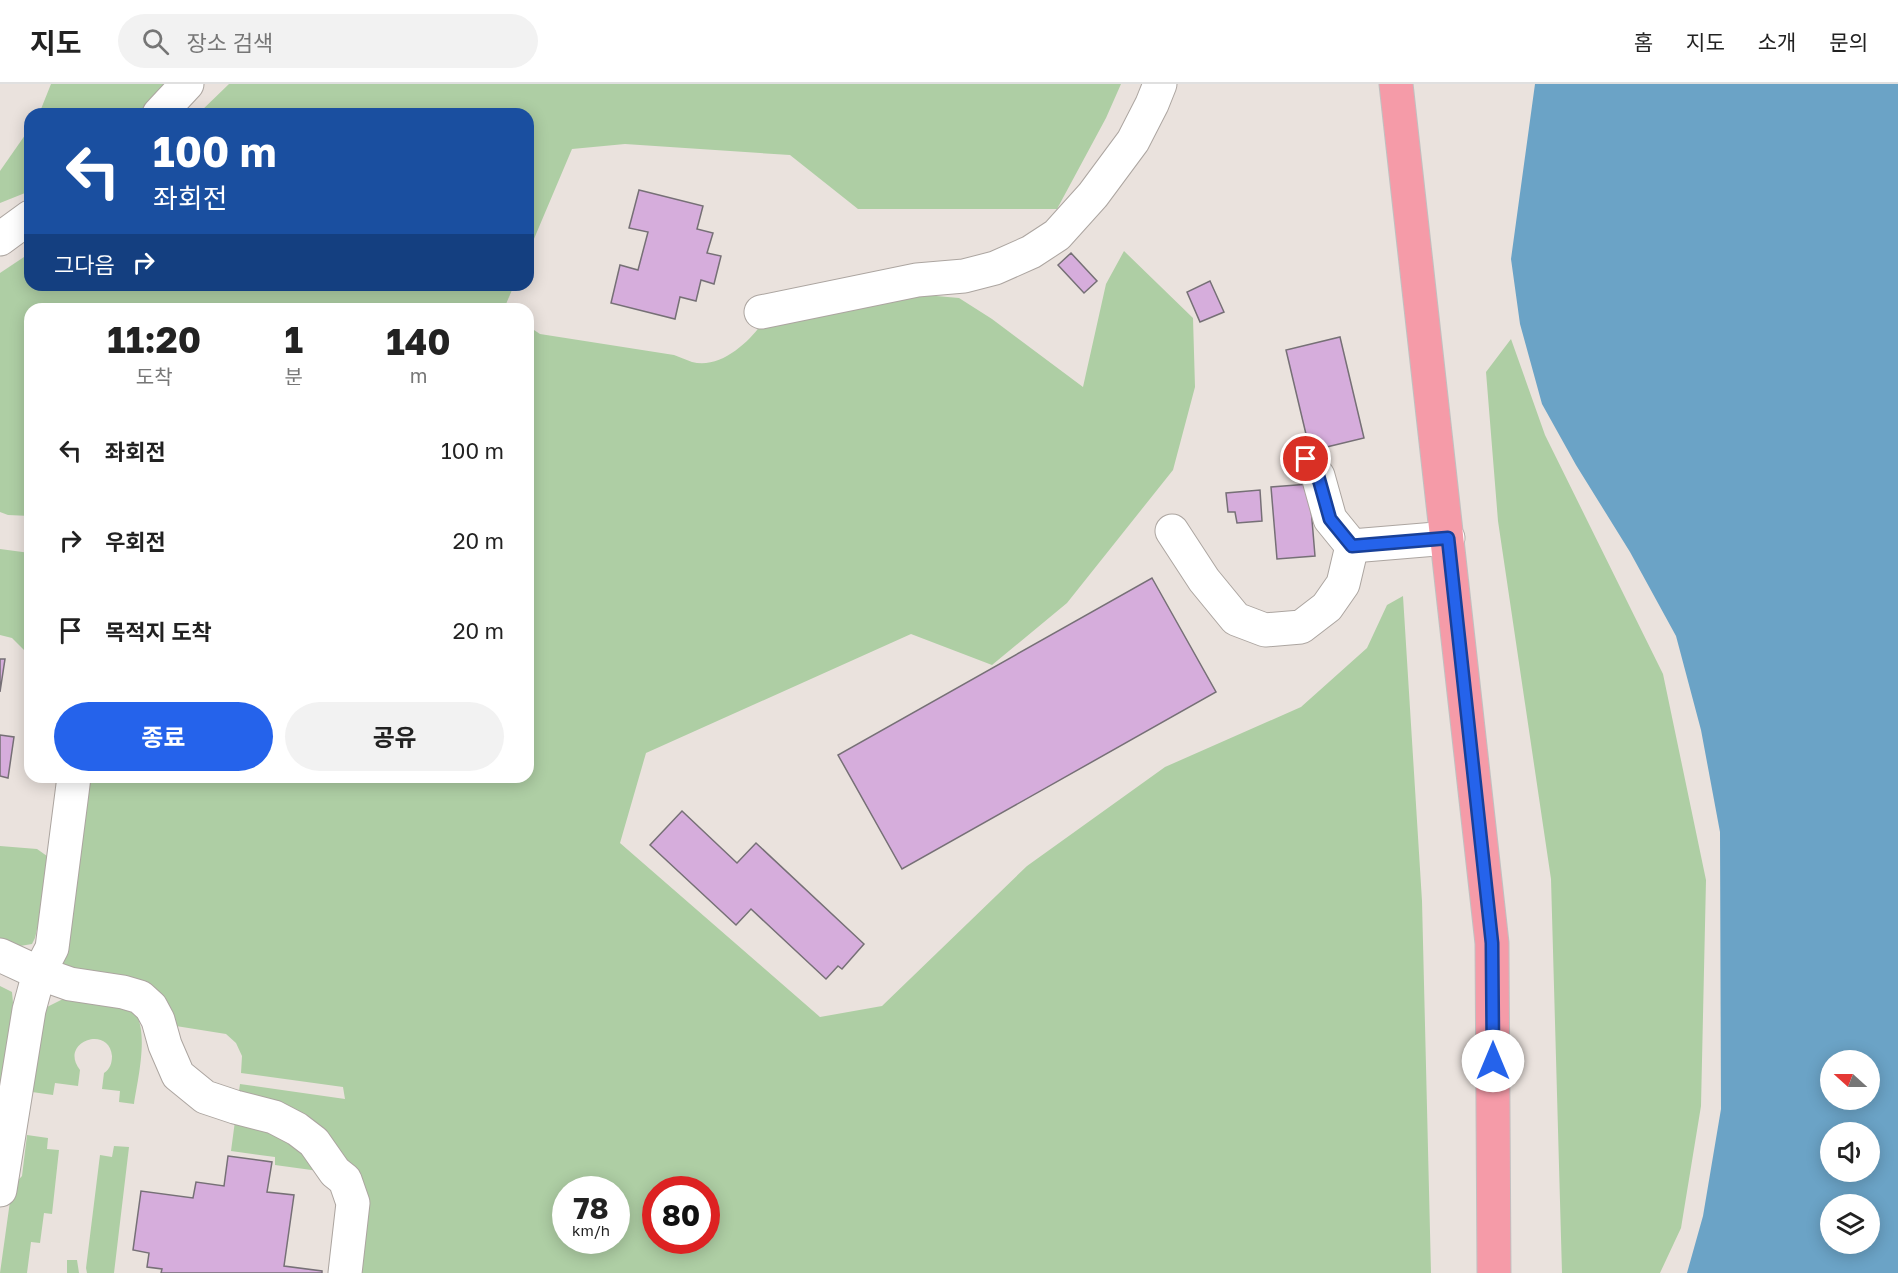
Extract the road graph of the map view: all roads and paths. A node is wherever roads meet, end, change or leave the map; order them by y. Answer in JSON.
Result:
{"nodes":[{"id":1,"x":187,"y":84,"type":"edge"},
{"id":2,"x":1160,"y":84,"type":"edge"},
{"id":3,"x":1396,"y":84,"type":"edge"},
{"id":4,"x":165,"y":108,"type":"edge"},
{"id":5,"x":24,"y":221,"type":"edge"},
{"id":6,"x":0,"y":239,"type":"edge"},
{"id":7,"x":761,"y":312,"type":"dead end"},
{"id":8,"x":1306,"y":459,"type":"dead end"},
{"id":9,"x":1172,"y":531,"type":"dead end"},
{"id":10,"x":1448,"y":538,"type":"junction"},
{"id":11,"x":1352,"y":546,"type":"junction"},
{"id":12,"x":73,"y":783,"type":"edge"},
{"id":13,"x":0,"y":955,"type":"edge"},
{"id":14,"x":39,"y":973,"type":"junction"},
{"id":15,"x":0,"y":1190,"type":"edge"},
{"id":16,"x":345,"y":1273,"type":"edge"},
{"id":17,"x":1494,"y":1273,"type":"edge"}],
"edges":[{"from":1,"to":4,"type":"street"},
{"from":2,"to":7,"type":"street"},
{"from":3,"to":10,"type":"highway"},
{"from":5,"to":6,"type":"street"},
{"from":8,"to":11,"type":"street"},
{"from":9,"to":11,"type":"street"},
{"from":10,"to":11,"type":"street"},
{"from":10,"to":17,"type":"highway"},
{"from":12,"to":14,"type":"street"},
{"from":13,"to":14,"type":"street"},
{"from":14,"to":15,"type":"street"},
{"from":14,"to":16,"type":"street"}]}
